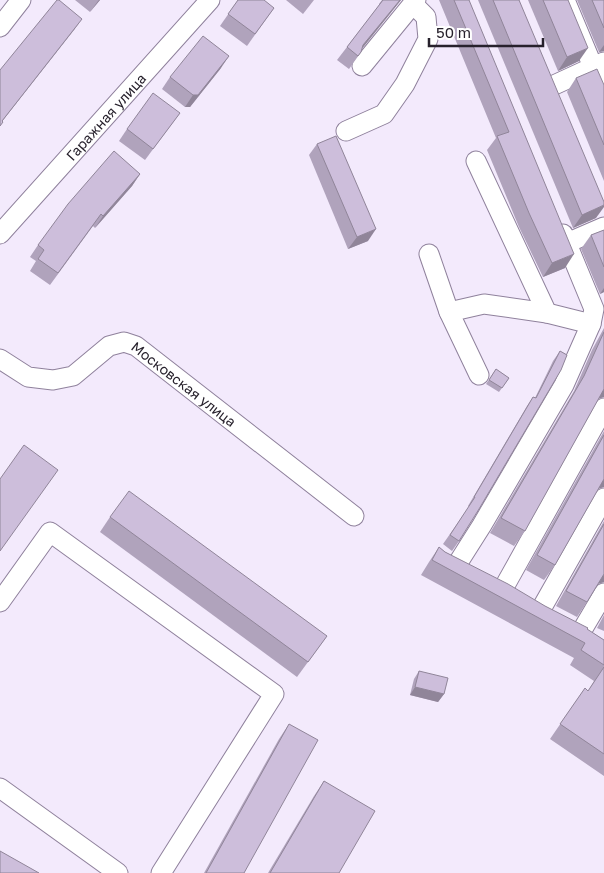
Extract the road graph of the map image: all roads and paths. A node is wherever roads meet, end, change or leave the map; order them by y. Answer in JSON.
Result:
{"nodes":[{"id":1,"x":21,"y":0,"type":"edge"},
{"id":2,"x":210,"y":0,"type":"edge"},
{"id":3,"x":565,"y":0,"type":"edge"},
{"id":4,"x":414,"y":2,"type":"edge"},
{"id":5,"x":0,"y":27,"type":"edge"},
{"id":6,"x":599,"y":65,"type":"edge"},
{"id":7,"x":362,"y":66,"type":"edge"},
{"id":8,"x":604,"y":93,"type":"edge"},
{"id":9,"x":559,"y":104,"type":"edge"},
{"id":10,"x":346,"y":131,"type":"dead end"},
{"id":11,"x":476,"y":161,"type":"dead end"},
{"id":12,"x":556,"y":216,"type":"edge"},
{"id":13,"x":604,"y":227,"type":"edge"},
{"id":14,"x":0,"y":234,"type":"edge"},
{"id":15,"x":567,"y":243,"type":"junction"},
{"id":16,"x":429,"y":254,"type":"dead end"},
{"id":17,"x":449,"y":312,"type":"junction"},
{"id":18,"x":596,"y":312,"type":"edge"},
{"id":19,"x":547,"y":313,"type":"junction"},
{"id":20,"x":0,"y":359,"type":"edge"},
{"id":21,"x":479,"y":375,"type":"dead end"},
{"id":22,"x":604,"y":408,"type":"edge"},
{"id":23,"x":604,"y":498,"type":"edge"},
{"id":24,"x":354,"y":516,"type":"dead end"},
{"id":25,"x":439,"y":557,"type":"edge"},
{"id":26,"x":604,"y":594,"type":"edge"},
{"id":27,"x":0,"y":602,"type":"edge"},
{"id":28,"x":527,"y":603,"type":"junction"},
{"id":29,"x":0,"y":788,"type":"edge"},
{"id":30,"x":118,"y":873,"type":"edge"},
{"id":31,"x":161,"y":873,"type":"edge"}],
"edges":[{"from":1,"to":5,"type":"street"},
{"from":2,"to":14,"type":"street","name":"Гаражная улица"},
{"from":3,"to":6,"type":"street"},
{"from":4,"to":7,"type":"street"},
{"from":4,"to":10,"type":"street"},
{"from":6,"to":8,"type":"street"},
{"from":6,"to":9,"type":"street"},
{"from":11,"to":19,"type":"street"},
{"from":12,"to":15,"type":"street"},
{"from":13,"to":15,"type":"street"},
{"from":15,"to":18,"type":"street"},
{"from":16,"to":17,"type":"street"},
{"from":17,"to":19,"type":"street"},
{"from":17,"to":21,"type":"street"},
{"from":18,"to":19,"type":"street"},
{"from":18,"to":28,"type":"street"},
{"from":20,"to":24,"type":"street","name":"Московская улица"},
{"from":22,"to":28,"type":"street"},
{"from":23,"to":28,"type":"street"},
{"from":25,"to":28,"type":"street"},
{"from":26,"to":28,"type":"street"},
{"from":27,"to":31,"type":"street"},
{"from":29,"to":30,"type":"street"}]}
